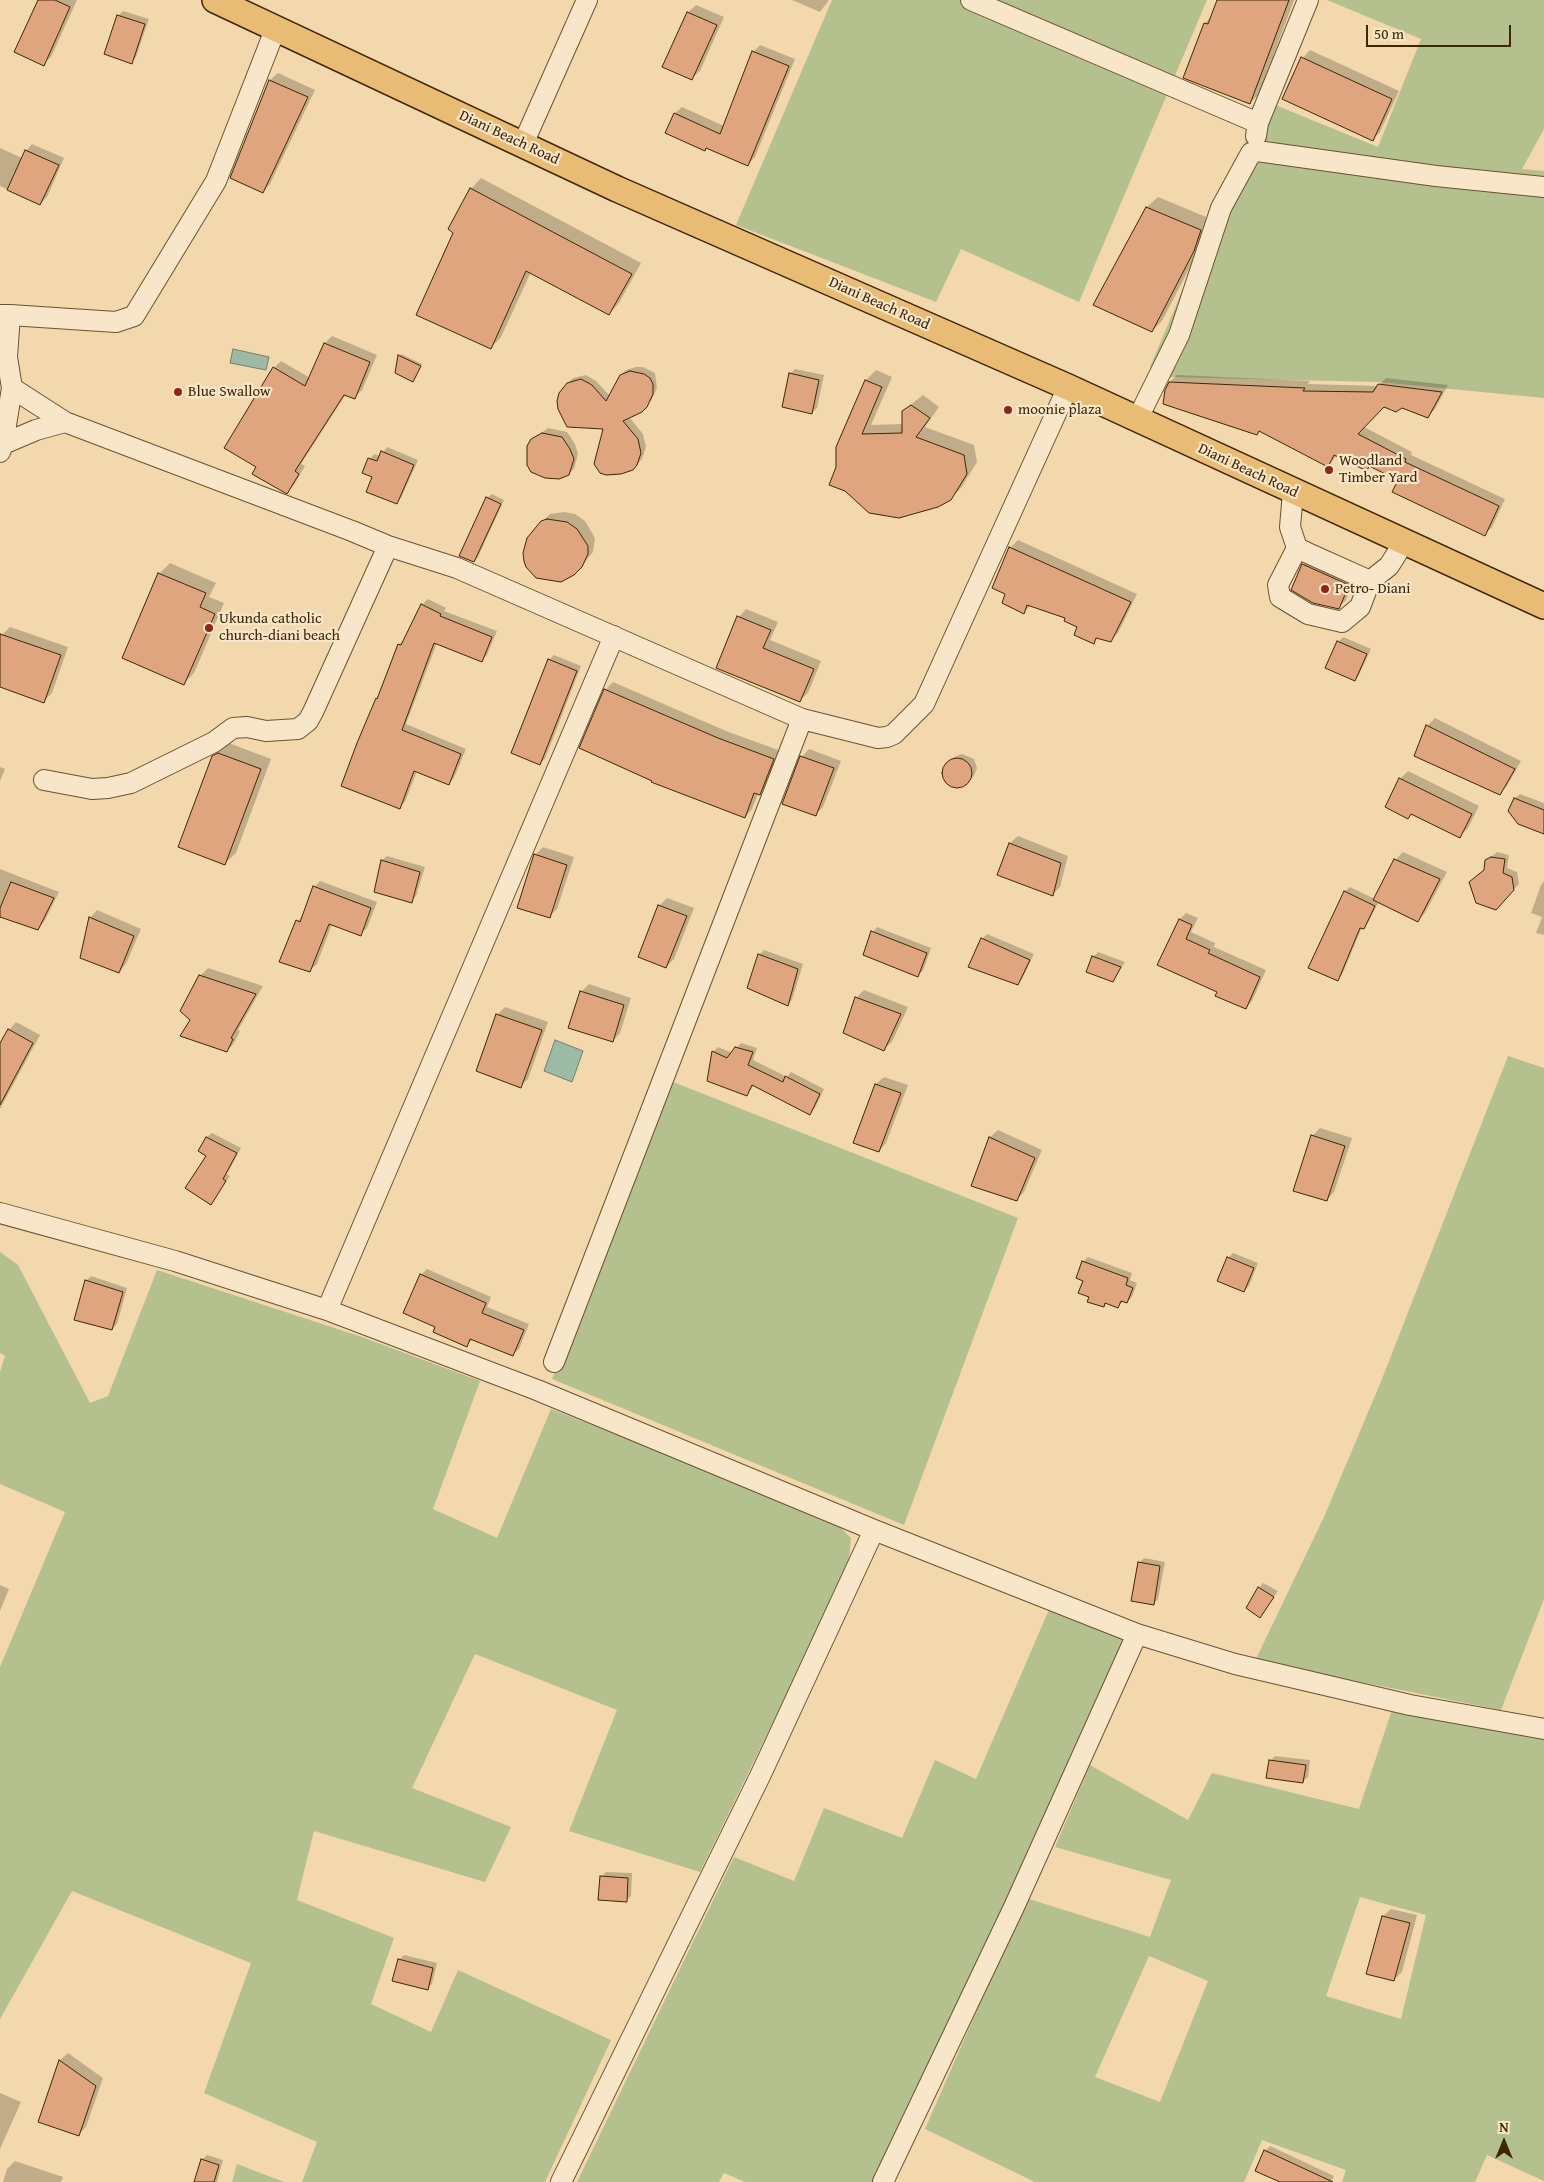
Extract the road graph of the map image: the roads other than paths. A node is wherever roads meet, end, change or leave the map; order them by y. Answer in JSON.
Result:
{"nodes":[{"id":1,"x":215,"y":0,"type":"edge"},
{"id":2,"x":587,"y":0,"type":"edge"},
{"id":3,"x":971,"y":0,"type":"edge"},
{"id":4,"x":1308,"y":0,"type":"edge"},
{"id":5,"x":276,"y":30,"type":"junction"},
{"id":6,"x":1258,"y":123,"type":"junction"},
{"id":7,"x":524,"y":144,"type":"junction"},
{"id":8,"x":1252,"y":153,"type":"junction"},
{"id":9,"x":1544,"y":187,"type":"edge"},
{"id":10,"x":5,"y":315,"type":"edge"},
{"id":11,"x":1068,"y":387,"type":"junction"},
{"id":12,"x":12,"y":388,"type":"junction"},
{"id":13,"x":1137,"y":420,"type":"junction"},
{"id":14,"x":65,"y":422,"type":"junction"},
{"id":15,"x":2,"y":448,"type":"edge"},
{"id":16,"x":1293,"y":492,"type":"junction"},
{"id":17,"x":1404,"y":542,"type":"junction"},
{"id":18,"x":388,"y":546,"type":"junction"},
{"id":19,"x":1297,"y":548,"type":"junction"},
{"id":20,"x":1370,"y":581,"type":"junction"},
{"id":21,"x":1544,"y":606,"type":"edge"},
{"id":22,"x":614,"y":636,"type":"junction"},
{"id":23,"x":802,"y":719,"type":"junction"},
{"id":24,"x":44,"y":780,"type":"dead end"},
{"id":25,"x":0,"y":1213,"type":"edge"},
{"id":26,"x":327,"y":1310,"type":"junction"},
{"id":27,"x":554,"y":1362,"type":"dead end"},
{"id":28,"x":874,"y":1530,"type":"junction"},
{"id":29,"x":1136,"y":1634,"type":"junction"},
{"id":30,"x":1544,"y":1729,"type":"edge"},
{"id":31,"x":562,"y":2182,"type":"edge"},
{"id":32,"x":884,"y":2182,"type":"edge"}],
"edges":[{"from":1,"to":5,"type":"main road","name":"Diani Beach Road"},
{"from":2,"to":7,"type":"street"},
{"from":3,"to":6,"type":"street"},
{"from":4,"to":6,"type":"street"},
{"from":5,"to":7,"type":"main road","name":"Diani Beach Road"},
{"from":5,"to":10,"type":"street"},
{"from":6,"to":8,"type":"street"},
{"from":7,"to":11,"type":"main road","name":"Diani Beach Road"},
{"from":8,"to":9,"type":"street"},
{"from":8,"to":13,"type":"street"},
{"from":10,"to":12,"type":"street"},
{"from":11,"to":13,"type":"main road","name":"Diani Beach Road"},
{"from":11,"to":23,"type":"street"},
{"from":12,"to":14,"type":"street"},
{"from":12,"to":15,"type":"street"},
{"from":13,"to":16,"type":"main road","name":"Diani Beach Road"},
{"from":14,"to":15,"type":"street"},
{"from":14,"to":18,"type":"street"},
{"from":16,"to":17,"type":"main road","name":"Diani Beach Road"},
{"from":16,"to":19,"type":"street"},
{"from":17,"to":20,"type":"street"},
{"from":17,"to":21,"type":"main road","name":"Diani Beach Road"},
{"from":18,"to":22,"type":"street"},
{"from":18,"to":24,"type":"street"},
{"from":19,"to":20,"type":"street"},
{"from":19,"to":20,"type":"street"},
{"from":22,"to":23,"type":"street"},
{"from":22,"to":26,"type":"street"},
{"from":23,"to":27,"type":"street"},
{"from":25,"to":26,"type":"street"},
{"from":26,"to":28,"type":"street"},
{"from":28,"to":29,"type":"street"},
{"from":28,"to":31,"type":"street"},
{"from":29,"to":30,"type":"street"},
{"from":29,"to":32,"type":"street"}]}
